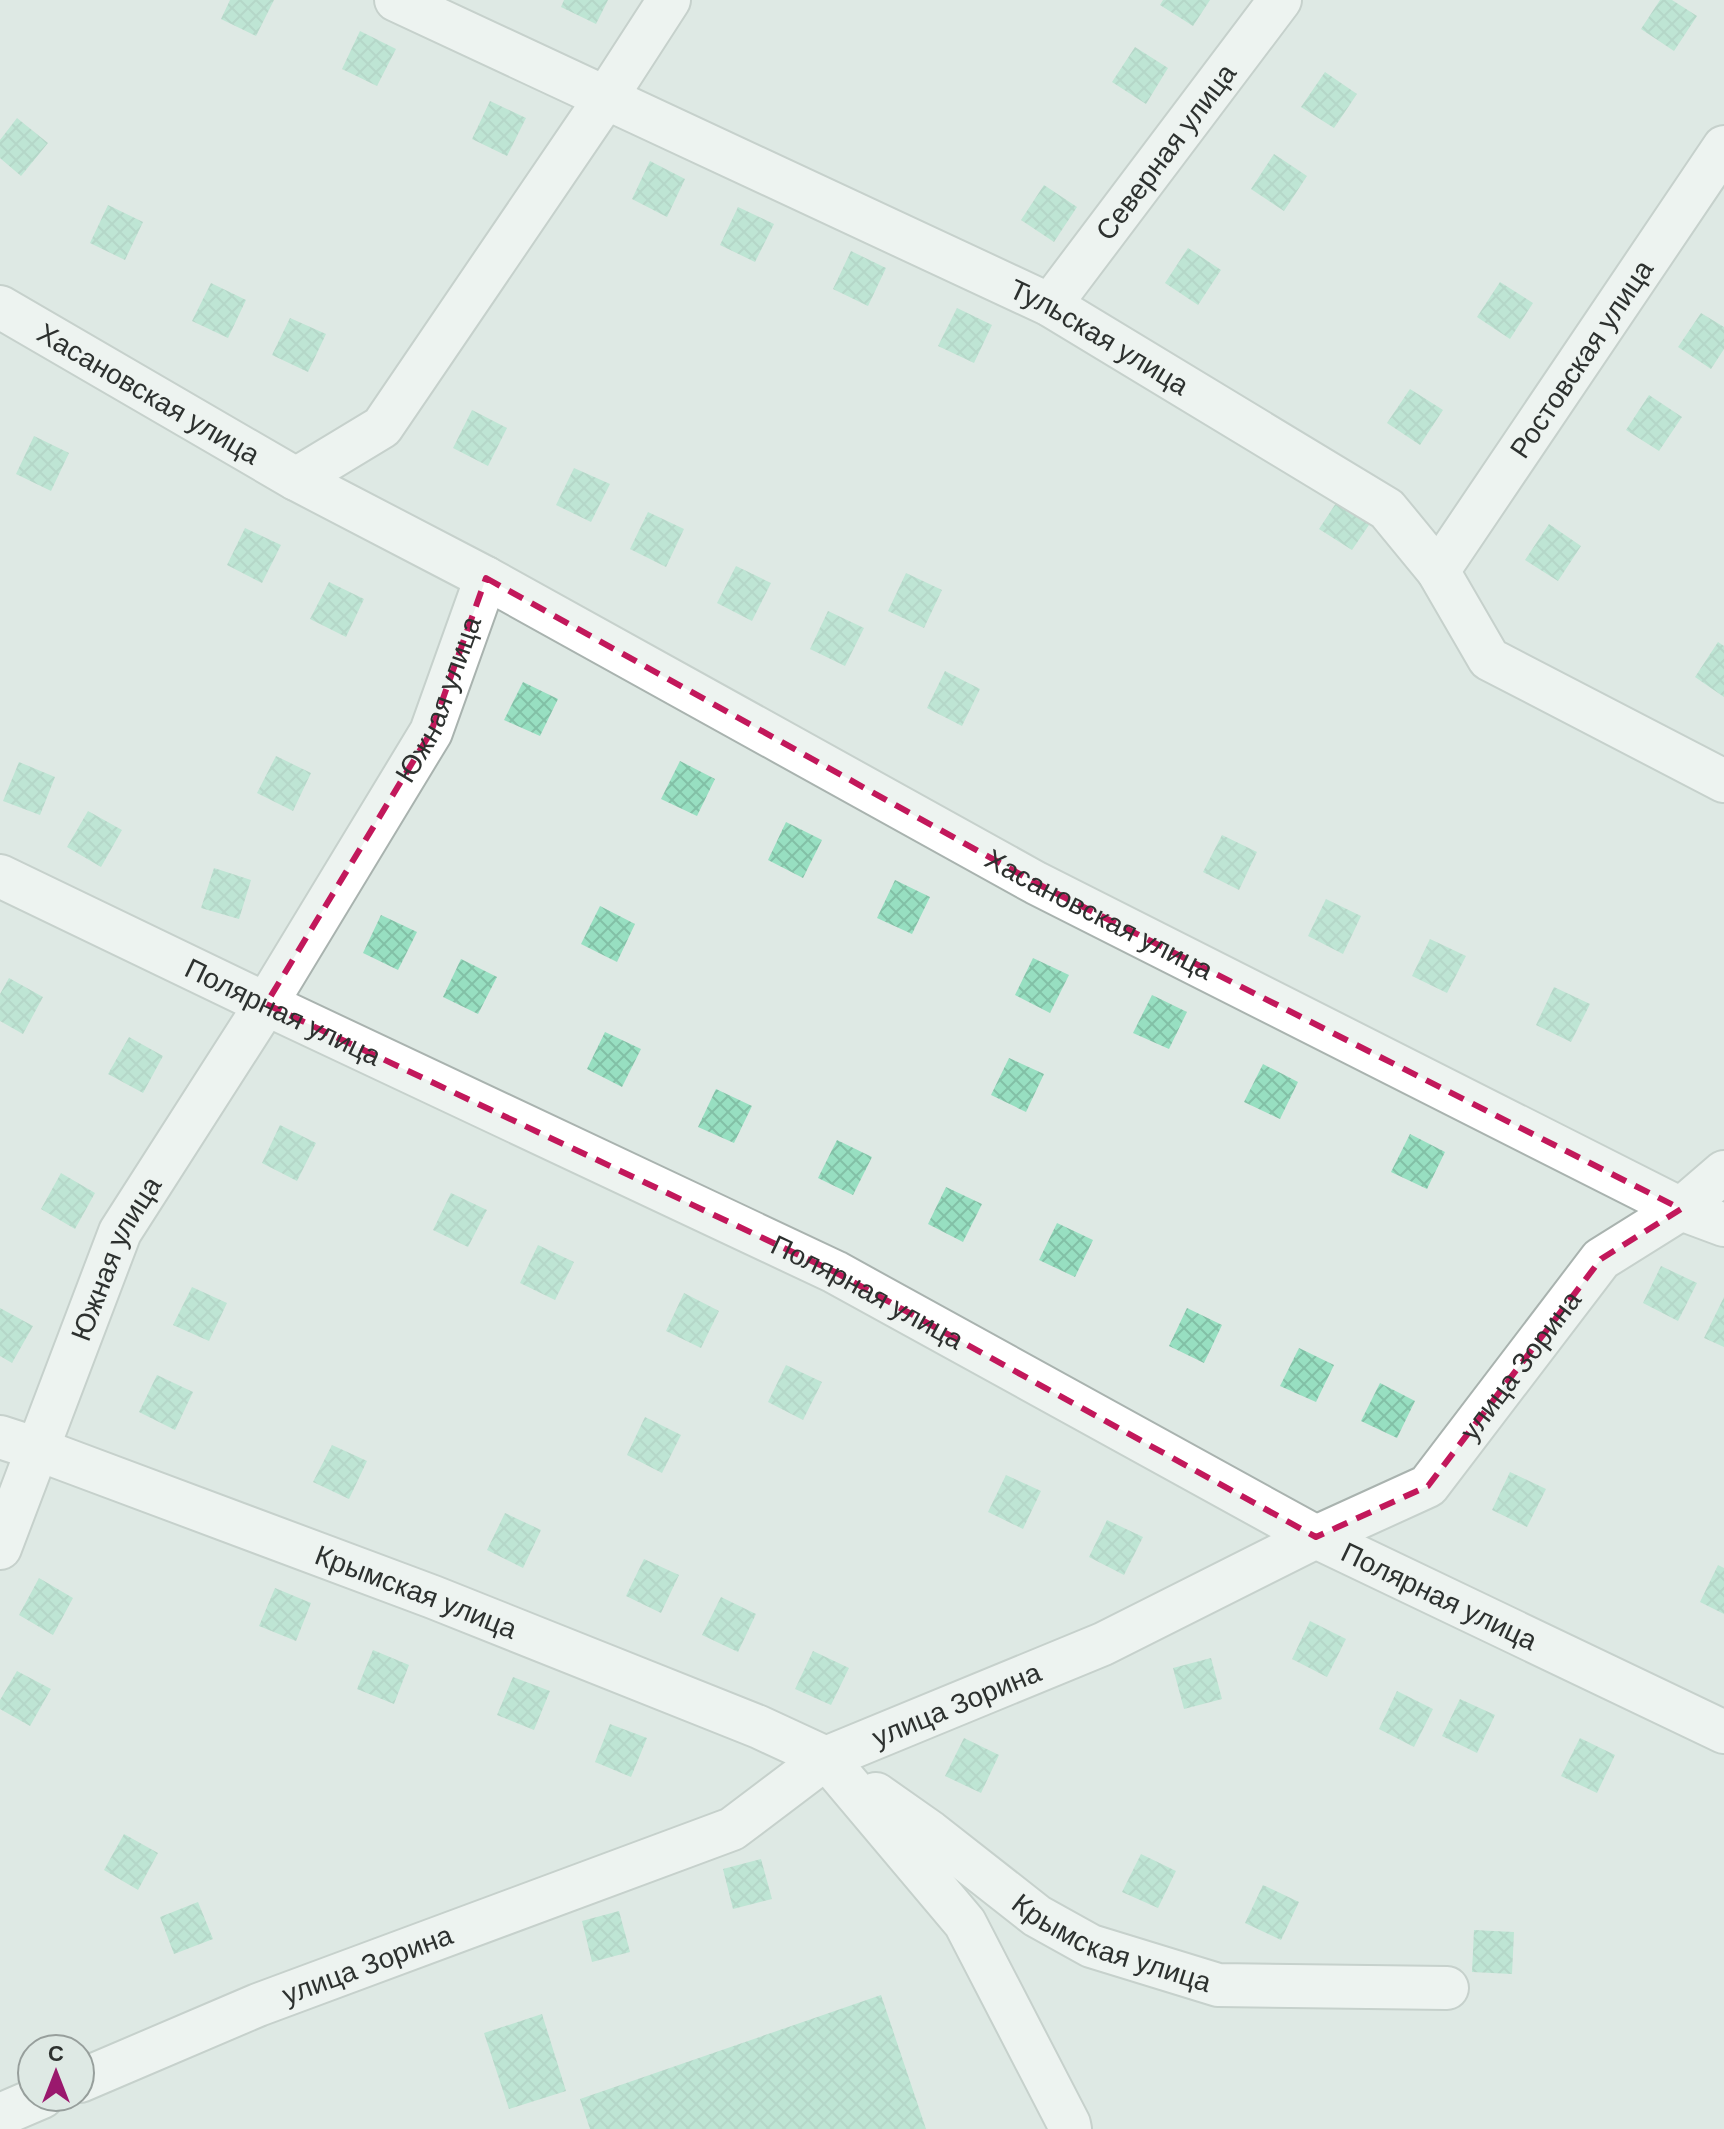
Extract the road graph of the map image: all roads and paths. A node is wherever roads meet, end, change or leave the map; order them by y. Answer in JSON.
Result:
{"nodes":[{"id":1,"x":396,"y":0,"type":"edge"},
{"id":2,"x":669,"y":0,"type":"edge"},
{"id":3,"x":1280,"y":0,"type":"edge"},
{"id":4,"x":605,"y":99,"type":"junction"},
{"id":5,"x":1724,"y":147,"type":"edge"},
{"id":6,"x":1050,"y":305,"type":"junction"},
{"id":7,"x":0,"y":307,"type":"edge"},
{"id":8,"x":296,"y":479,"type":"junction"},
{"id":9,"x":1438,"y":571,"type":"junction"},
{"id":10,"x":486,"y":578,"type":"junction"},
{"id":11,"x":1723,"y":777,"type":"edge"},
{"id":12,"x":0,"y":876,"type":"edge"},
{"id":13,"x":266,"y":1004,"type":"junction"},
{"id":14,"x":1724,"y":1172,"type":"edge"},
{"id":15,"x":1681,"y":1209,"type":"junction"},
{"id":16,"x":1724,"y":1225,"type":"edge"},
{"id":17,"x":19,"y":1443,"type":"edge"},
{"id":18,"x":1316,"y":1537,"type":"junction"},
{"id":19,"x":0,"y":1548,"type":"edge"},
{"id":20,"x":1724,"y":1732,"type":"edge"},
{"id":21,"x":826,"y":1758,"type":"junction"},
{"id":22,"x":1447,"y":1988,"type":"dead end"},
{"id":23,"x":96,"y":2074,"type":"edge"},
{"id":24,"x":1070,"y":2129,"type":"edge"}],
"edges":[{"from":1,"to":4,"type":"street","name":"Тульская улица"},
{"from":2,"to":4,"type":"street"},
{"from":3,"to":6,"type":"street","name":"Северная улица"},
{"from":4,"to":6,"type":"street","name":"Тульская улица"},
{"from":4,"to":8,"type":"street"},
{"from":5,"to":9,"type":"street","name":"Ростовская улица"},
{"from":6,"to":9,"type":"street","name":"Тульская улица"},
{"from":7,"to":8,"type":"street","name":"Хасановская улица"},
{"from":8,"to":10,"type":"street","name":"Южная улица"},
{"from":9,"to":11,"type":"street","name":"Тульская улица"},
{"from":10,"to":13,"type":"street","name":"Южная улица"},
{"from":10,"to":15,"type":"street","name":"Хасановская улица"},
{"from":12,"to":13,"type":"street","name":"Полярная улица"},
{"from":13,"to":17,"type":"street","name":"Южная улица"},
{"from":13,"to":18,"type":"street","name":"Полярная улица"},
{"from":14,"to":15,"type":"street","name":"улица Зорина"},
{"from":15,"to":16,"type":"street","name":"Хасановская улица"},
{"from":15,"to":18,"type":"street","name":"улица Зорина"},
{"from":17,"to":19,"type":"street","name":"Южная улица"},
{"from":17,"to":21,"type":"street","name":"Крымская улица"},
{"from":18,"to":20,"type":"street","name":"Полярная улица"},
{"from":18,"to":21,"type":"street","name":"улица Зорина"},
{"from":21,"to":22,"type":"street","name":"Крымская улица"},
{"from":21,"to":23,"type":"street","name":"улица Зорина"},
{"from":21,"to":24,"type":"street","name":"Крымская улица"}]}
